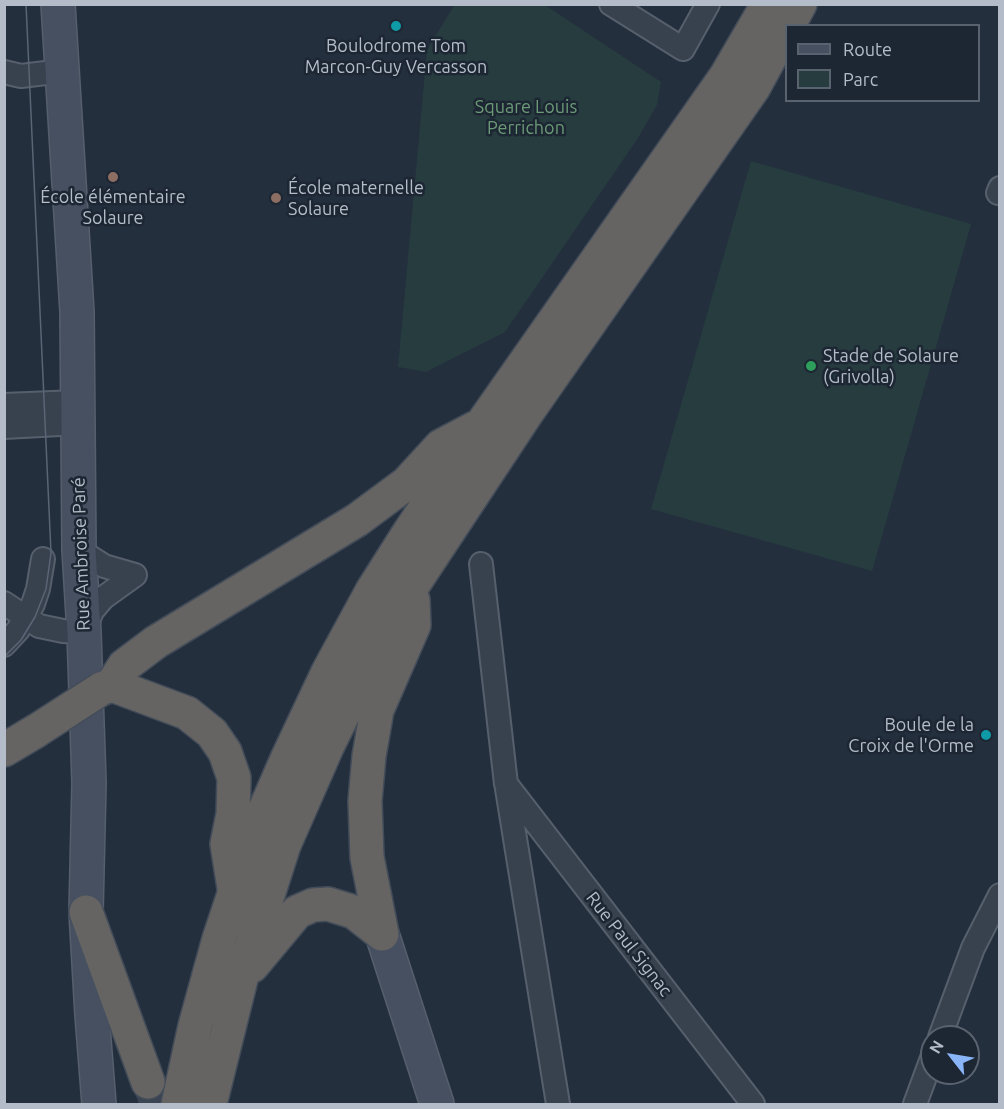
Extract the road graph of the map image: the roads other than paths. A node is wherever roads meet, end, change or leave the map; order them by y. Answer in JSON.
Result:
{"nodes":[{"id":1,"x":58,"y":4,"type":"edge"},
{"id":2,"x":611,"y":4,"type":"edge"},
{"id":3,"x":708,"y":4,"type":"edge"},
{"id":4,"x":768,"y":4,"type":"edge"},
{"id":5,"x":800,"y":4,"type":"edge"},
{"id":6,"x":789,"y":24,"type":"edge"},
{"id":7,"x":785,"y":31,"type":"edge"},
{"id":8,"x":62,"y":70,"type":"junction"},
{"id":9,"x":4,"y":72,"type":"edge"},
{"id":10,"x":4,"y":405,"type":"edge"},
{"id":11,"x":77,"y":412,"type":"junction"},
{"id":12,"x":482,"y":424,"type":"junction"},
{"id":13,"x":4,"y":427,"type":"edge"},
{"id":14,"x":79,"y":550,"type":"junction"},
{"id":15,"x":43,"y":559,"type":"dead end"},
{"id":16,"x":481,"y":564,"type":"dead end"},
{"id":17,"x":413,"y":585,"type":"junction"},
{"id":18,"x":4,"y":603,"type":"edge"},
{"id":19,"x":26,"y":616,"type":"junction"},
{"id":20,"x":84,"y":632,"type":"junction"},
{"id":21,"x":4,"y":645,"type":"edge"},
{"id":22,"x":106,"y":687,"type":"junction"},
{"id":23,"x":4,"y":750,"type":"edge"},
{"id":24,"x":506,"y":784,"type":"junction"},
{"id":25,"x":234,"y":894,"type":"junction"},
{"id":26,"x":999,"y":895,"type":"edge"},
{"id":27,"x":86,"y":912,"type":"junction"},
{"id":28,"x":382,"y":934,"type":"junction"},
{"id":29,"x":241,"y":979,"type":"junction"},
{"id":30,"x":944,"y":1025,"type":"edge"},
{"id":31,"x":148,"y":1082,"type":"tunnel mouth"},
{"id":32,"x":922,"y":1085,"type":"edge"},
{"id":33,"x":99,"y":1104,"type":"edge"},
{"id":34,"x":178,"y":1104,"type":"tunnel mouth"},
{"id":35,"x":210,"y":1104,"type":"edge"},
{"id":36,"x":437,"y":1104,"type":"edge"},
{"id":37,"x":558,"y":1104,"type":"edge"},
{"id":38,"x":753,"y":1104,"type":"edge"},
{"id":39,"x":915,"y":1104,"type":"edge"}],
"edges":[{"from":1,"to":8,"type":"main road","name":"Rue Ambroise Paré"},
{"from":2,"to":3,"type":"street"},
{"from":4,"to":12,"type":"highway"},
{"from":5,"to":6,"type":"highway"},
{"from":7,"to":17,"type":"highway"},
{"from":8,"to":9,"type":"street"},
{"from":8,"to":11,"type":"main road","name":"Rue Ambroise Paré"},
{"from":10,"to":11,"type":"street"},
{"from":11,"to":13,"type":"street"},
{"from":11,"to":14,"type":"main road","name":"Rue Ambroise Paré"},
{"from":12,"to":22,"type":"highway"},
{"from":12,"to":25,"type":"highway"},
{"from":14,"to":20,"type":"main road","name":"Rue Ambroise Paré"},
{"from":14,"to":20,"type":"street"},
{"from":15,"to":19,"type":"street"},
{"from":16,"to":24,"type":"street"},
{"from":17,"to":28,"type":"highway"},
{"from":17,"to":29,"type":"highway"},
{"from":18,"to":19,"type":"street"},
{"from":19,"to":20,"type":"street"},
{"from":19,"to":21,"type":"street"},
{"from":20,"to":27,"type":"main road","name":"Rue Ambroise Paré"},
{"from":22,"to":23,"type":"highway","bridge":true},
{"from":22,"to":25,"type":"highway"},
{"from":24,"to":37,"type":"street"},
{"from":24,"to":38,"type":"street","name":"Rue Paul Signac"},
{"from":25,"to":34,"type":"highway"},
{"from":26,"to":30,"type":"street"},
{"from":27,"to":31,"type":"highway"},
{"from":27,"to":33,"type":"main road","name":"Rue Ambroise Paré"},
{"from":28,"to":29,"type":"highway"},
{"from":28,"to":36,"type":"main road"},
{"from":29,"to":35,"type":"highway"},
{"from":32,"to":39,"type":"street"}]}
